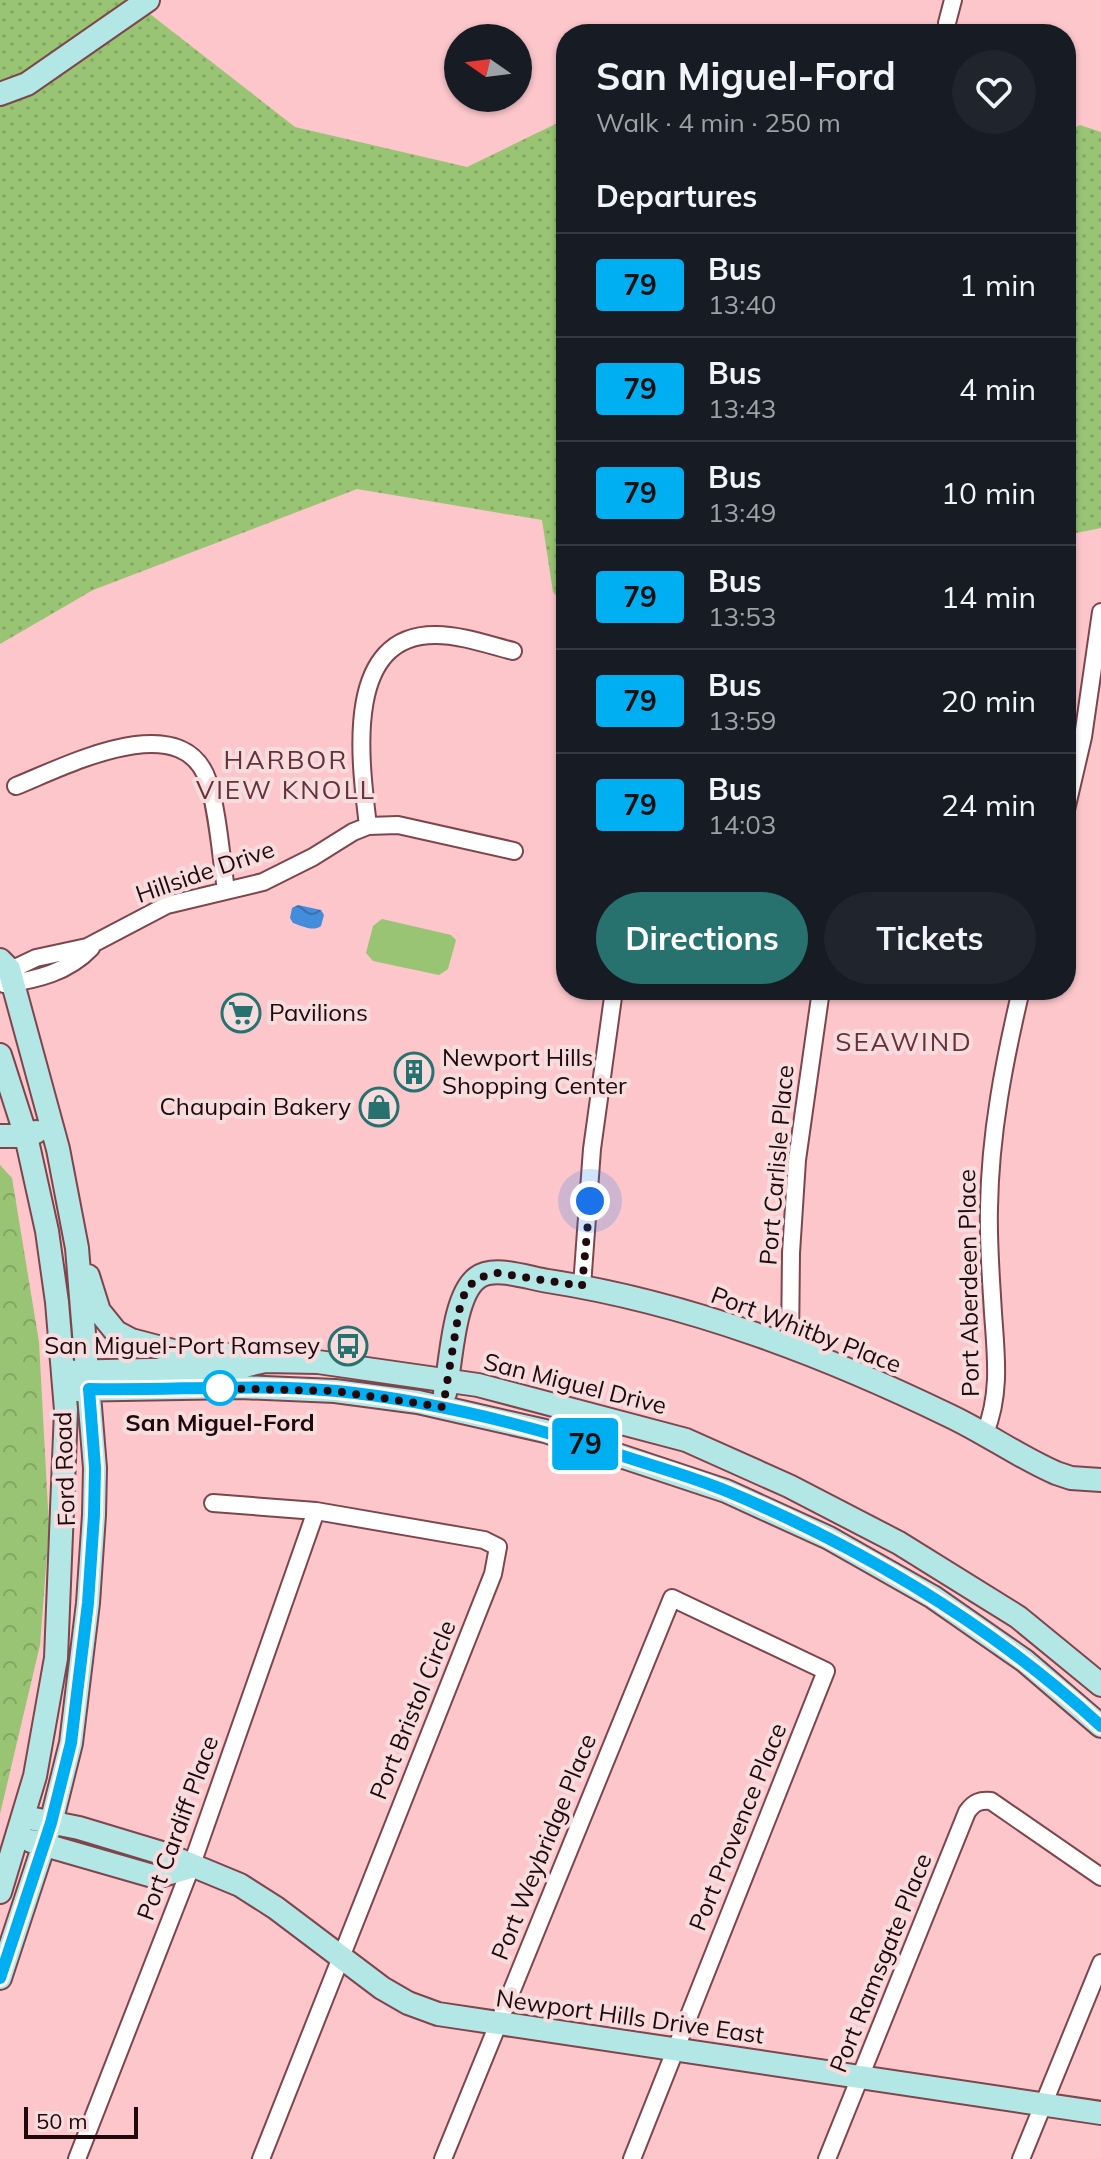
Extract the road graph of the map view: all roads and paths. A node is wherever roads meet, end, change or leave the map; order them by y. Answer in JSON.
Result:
{"nodes":[{"id":1,"x":148,"y":0,"type":"edge"},
{"id":2,"x":953,"y":0,"type":"edge"},
{"id":3,"x":947,"y":23,"type":"dead end"},
{"id":4,"x":0,"y":94,"type":"edge"},
{"id":5,"x":1101,"y":612,"type":"edge"},
{"id":6,"x":513,"y":651,"type":"dead end"},
{"id":7,"x":1076,"y":765,"type":"edge"},
{"id":8,"x":16,"y":786,"type":"dead end"},
{"id":9,"x":368,"y":826,"type":"junction"},
{"id":10,"x":514,"y":851,"type":"dead end"},
{"id":11,"x":226,"y":890,"type":"junction"},
{"id":12,"x":4,"y":974,"type":"edge"},
{"id":13,"x":613,"y":1000,"type":"edge"},
{"id":14,"x":820,"y":1000,"type":"edge"},
{"id":15,"x":1019,"y":1000,"type":"edge"},
{"id":16,"x":0,"y":1055,"type":"edge"},
{"id":17,"x":9,"y":1113,"type":"edge"},
{"id":18,"x":52,"y":1125,"type":"junction"},
{"id":19,"x":0,"y":1136,"type":"edge"},
{"id":20,"x":26,"y":1136,"type":"junction"},
{"id":21,"x":77,"y":1248,"type":"junction"},
{"id":22,"x":582,"y":1286,"type":"junction"},
{"id":23,"x":790,"y":1346,"type":"junction"},
{"id":24,"x":258,"y":1362,"type":"junction"},
{"id":25,"x":448,"y":1380,"type":"junction"},
{"id":26,"x":65,"y":1381,"type":"junction"},
{"id":27,"x":88,"y":1381,"type":"junction"},
{"id":28,"x":443,"y":1407,"type":"junction"},
{"id":29,"x":985,"y":1433,"type":"junction"},
{"id":30,"x":1101,"y":1480,"type":"edge"},
{"id":31,"x":213,"y":1503,"type":"dead end"},
{"id":32,"x":316,"y":1511,"type":"junction"},
{"id":33,"x":672,"y":1598,"type":"joint"},
{"id":34,"x":1101,"y":1685,"type":"edge"},
{"id":35,"x":1101,"y":1726,"type":"edge"},
{"id":36,"x":51,"y":1823,"type":"junction"},
{"id":37,"x":21,"y":1827,"type":"junction"},
{"id":38,"x":44,"y":1845,"type":"junction"},
{"id":39,"x":191,"y":1867,"type":"junction"},
{"id":40,"x":1101,"y":1877,"type":"edge"},
{"id":41,"x":0,"y":1892,"type":"edge"},
{"id":42,"x":340,"y":1958,"type":"junction"},
{"id":43,"x":1101,"y":1963,"type":"edge"},
{"id":44,"x":0,"y":1978,"type":"edge"},
{"id":45,"x":497,"y":2024,"type":"junction"},
{"id":46,"x":676,"y":2049,"type":"junction"},
{"id":47,"x":861,"y":2076,"type":"junction"},
{"id":48,"x":1044,"y":2106,"type":"junction"},
{"id":49,"x":1101,"y":2113,"type":"edge"},
{"id":50,"x":77,"y":2159,"type":"edge"},
{"id":51,"x":261,"y":2159,"type":"edge"},
{"id":52,"x":443,"y":2159,"type":"edge"},
{"id":53,"x":632,"y":2159,"type":"edge"},
{"id":54,"x":827,"y":2159,"type":"edge"},
{"id":55,"x":1021,"y":2159,"type":"edge"}],
"edges":[{"from":1,"to":4,"type":"main road"},
{"from":2,"to":3,"type":"street"},
{"from":5,"to":7,"type":"street"},
{"from":6,"to":9,"type":"street"},
{"from":8,"to":11,"type":"street"},
{"from":9,"to":10,"type":"street","name":"Hillside Drive"},
{"from":9,"to":11,"type":"street","name":"Hillside Drive"},
{"from":11,"to":12,"type":"street","name":"Hillside Drive"},
{"from":12,"to":18,"type":"main road","name":"Ford Road"},
{"from":13,"to":22,"type":"street"},
{"from":14,"to":23,"type":"street","name":"Port Carlisle Place"},
{"from":15,"to":29,"type":"street","name":"Port Aberdeen Place"},
{"from":16,"to":17,"type":"main road","name":"Ford Road"},
{"from":17,"to":18,"type":"main road"},
{"from":17,"to":20,"type":"main road","name":"Ford Road"},
{"from":18,"to":20,"type":"main road"},
{"from":18,"to":21,"type":"main road","name":"Ford Road"},
{"from":19,"to":20,"type":"main road"},
{"from":20,"to":26,"type":"main road","name":"Ford Road"},
{"from":21,"to":24,"type":"main road"},
{"from":21,"to":27,"type":"main road","name":"Ford Road"},
{"from":22,"to":23,"type":"main road","name":"Port Whitby Place"},
{"from":22,"to":25,"type":"main road","name":"Port Whitby Place"},
{"from":23,"to":29,"type":"main road","name":"Port Whitby Place"},
{"from":24,"to":25,"type":"main road","name":"San Miguel Drive"},
{"from":24,"to":27,"type":"main road","name":"San Miguel Drive"},
{"from":25,"to":28,"type":"main road"},
{"from":25,"to":34,"type":"main road","name":"San Miguel Drive"},
{"from":26,"to":27,"type":"main road","name":"San Miguel Drive"},
{"from":26,"to":37,"type":"main road","name":"Ford Road"},
{"from":27,"to":28,"type":"main road","name":"San Miguel Drive"},
{"from":27,"to":36,"type":"main road","name":"Ford Road"},
{"from":28,"to":35,"type":"main road","name":"San Miguel Drive"},
{"from":29,"to":30,"type":"main road","name":"Port Whitby Place"},
{"from":31,"to":32,"type":"street","name":"Port Bristol Circle"},
{"from":32,"to":39,"type":"street","name":"Port Cardiff Place"},
{"from":32,"to":42,"type":"street","name":"Port Bristol Circle"},
{"from":33,"to":45,"type":"street","name":"Port Weybridge Place"},
{"from":33,"to":46,"type":"street","name":"Port Provence Place"},
{"from":36,"to":37,"type":"main road","name":"Newport Hills Drive East"},
{"from":36,"to":38,"type":"main road","name":"Ford Road"},
{"from":36,"to":39,"type":"main road","name":"Newport Hills Drive East"},
{"from":37,"to":38,"type":"main road"},
{"from":37,"to":41,"type":"main road","name":"Ford Road"},
{"from":38,"to":39,"type":"main road"},
{"from":38,"to":44,"type":"main road","name":"Ford Road"},
{"from":39,"to":42,"type":"main road","name":"Newport Hills Drive East"},
{"from":39,"to":50,"type":"street","name":"Port Cardiff Place"},
{"from":40,"to":47,"type":"street","name":"Port Ramsgate Place"},
{"from":42,"to":45,"type":"main road","name":"Newport Hills Drive East"},
{"from":42,"to":51,"type":"street","name":"Port Bristol Circle"},
{"from":43,"to":48,"type":"street"},
{"from":45,"to":46,"type":"main road","name":"Newport Hills Drive East"},
{"from":45,"to":52,"type":"street","name":"Port Weybridge Place"},
{"from":46,"to":47,"type":"main road","name":"Newport Hills Drive East"},
{"from":46,"to":53,"type":"street","name":"Port Provence Place"},
{"from":47,"to":48,"type":"main road","name":"Newport Hills Drive East"},
{"from":47,"to":54,"type":"street","name":"Port Ramsgate Place"},
{"from":48,"to":49,"type":"main road","name":"Newport Hills Drive East"},
{"from":48,"to":55,"type":"street"}]}
